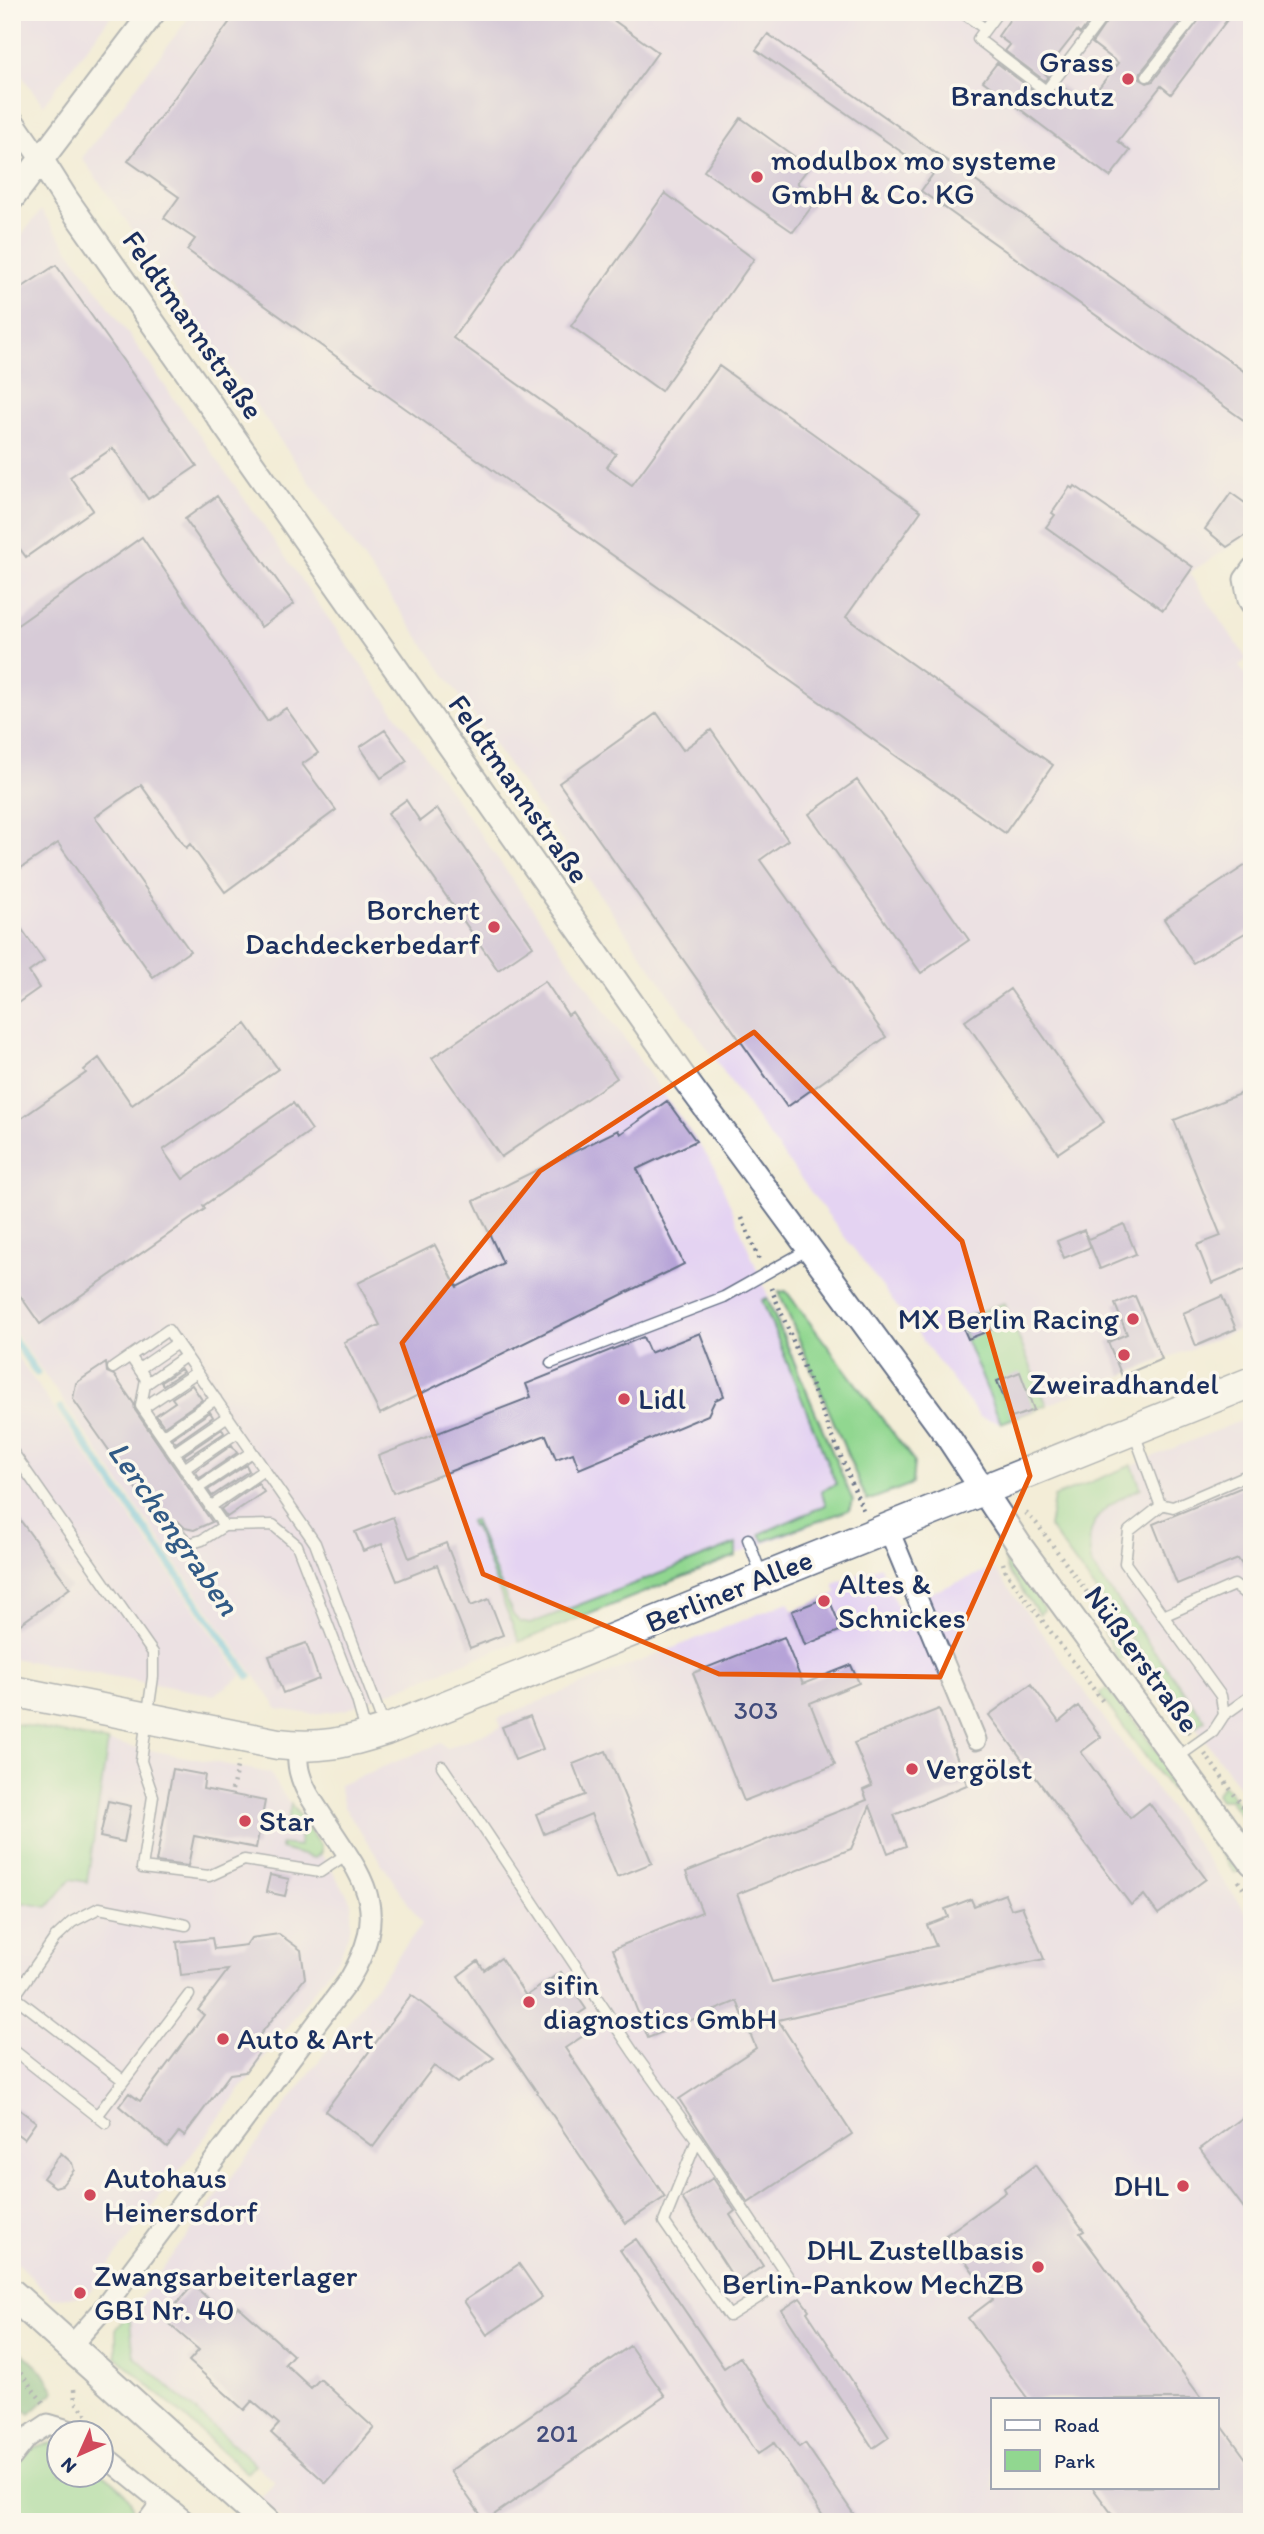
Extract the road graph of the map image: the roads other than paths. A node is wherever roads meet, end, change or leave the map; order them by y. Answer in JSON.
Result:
{"nodes":[{"id":1,"x":153,"y":12,"type":"edge"},
{"id":2,"x":962,"y":12,"type":"edge"},
{"id":3,"x":998,"y":12,"type":"edge"},
{"id":4,"x":1106,"y":12,"type":"edge"},
{"id":5,"x":1198,"y":12,"type":"edge"},
{"id":6,"x":985,"y":29,"type":"junction"},
{"id":7,"x":1147,"y":76,"type":"dead end"},
{"id":8,"x":12,"y":118,"type":"edge"},
{"id":9,"x":41,"y":160,"type":"junction"},
{"id":10,"x":12,"y":198,"type":"edge"},
{"id":11,"x":1248,"y":573,"type":"edge"},
{"id":12,"x":1252,"y":606,"type":"edge"},
{"id":13,"x":809,"y":1249,"type":"junction"},
{"id":14,"x":177,"y":1343,"type":"junction"},
{"id":15,"x":130,"y":1356,"type":"junction"},
{"id":16,"x":186,"y":1356,"type":"junction"},
{"id":17,"x":551,"y":1363,"type":"dead end"},
{"id":18,"x":113,"y":1368,"type":"dead end"},
{"id":19,"x":139,"y":1369,"type":"junction"},
{"id":20,"x":197,"y":1372,"type":"junction"},
{"id":21,"x":1252,"y":1382,"type":"edge"},
{"id":22,"x":146,"y":1384,"type":"junction"},
{"id":23,"x":216,"y":1399,"type":"junction"},
{"id":24,"x":143,"y":1408,"type":"junction"},
{"id":25,"x":228,"y":1416,"type":"junction"},
{"id":26,"x":1133,"y":1430,"type":"junction"},
{"id":27,"x":238,"y":1432,"type":"junction"},
{"id":28,"x":162,"y":1436,"type":"junction"},
{"id":29,"x":12,"y":1451,"type":"edge"},
{"id":30,"x":252,"y":1452,"type":"junction"},
{"id":31,"x":174,"y":1453,"type":"junction"},
{"id":32,"x":184,"y":1469,"type":"junction"},
{"id":33,"x":264,"y":1470,"type":"junction"},
{"id":34,"x":1252,"y":1473,"type":"edge"},
{"id":35,"x":198,"y":1489,"type":"junction"},
{"id":36,"x":983,"y":1490,"type":"junction"},
{"id":37,"x":1162,"y":1505,"type":"junction"},
{"id":38,"x":210,"y":1507,"type":"junction"},
{"id":39,"x":224,"y":1526,"type":"junction"},
{"id":40,"x":174,"y":1528,"type":"dead end"},
{"id":41,"x":888,"y":1528,"type":"junction"},
{"id":42,"x":748,"y":1539,"type":"dead end"},
{"id":43,"x":763,"y":1578,"type":"junction"},
{"id":44,"x":1252,"y":1599,"type":"edge"},
{"id":45,"x":1163,"y":1616,"type":"junction"},
{"id":46,"x":12,"y":1691,"type":"edge"},
{"id":47,"x":1252,"y":1695,"type":"edge"},
{"id":48,"x":1224,"y":1715,"type":"junction"},
{"id":49,"x":147,"y":1717,"type":"junction"},
{"id":50,"x":376,"y":1733,"type":"junction"},
{"id":51,"x":975,"y":1740,"type":"dead end"},
{"id":52,"x":288,"y":1745,"type":"junction"},
{"id":53,"x":1175,"y":1759,"type":"junction"},
{"id":54,"x":442,"y":1766,"type":"dead end"},
{"id":55,"x":347,"y":1854,"type":"junction"},
{"id":56,"x":1252,"y":1863,"type":"edge"},
{"id":57,"x":186,"y":1926,"type":"dead end"},
{"id":58,"x":189,"y":1996,"type":"dead end"},
{"id":59,"x":13,"y":1999,"type":"edge"},
{"id":60,"x":12,"y":2049,"type":"edge"},
{"id":61,"x":123,"y":2080,"type":"junction"},
{"id":62,"x":97,"y":2116,"type":"junction"},
{"id":63,"x":106,"y":2123,"type":"dead end"},
{"id":64,"x":696,"y":2140,"type":"junction"},
{"id":65,"x":12,"y":2294,"type":"edge"},
{"id":66,"x":69,"y":2348,"type":"junction"},
{"id":67,"x":46,"y":2425,"type":"edge"},
{"id":68,"x":12,"y":2457,"type":"edge"},
{"id":69,"x":116,"y":2466,"type":"edge"},
{"id":70,"x":161,"y":2503,"type":"junction"},
{"id":71,"x":147,"y":2522,"type":"edge"},
{"id":72,"x":186,"y":2522,"type":"edge"},
{"id":73,"x":265,"y":2522,"type":"edge"}],
"edges":[{"from":1,"to":9,"type":"street"},
{"from":2,"to":6,"type":"lane"},
{"from":3,"to":6,"type":"lane"},
{"from":4,"to":6,"type":"lane"},
{"from":5,"to":7,"type":"lane"},
{"from":8,"to":9,"type":"street","name":"Feldtmannstraße"},
{"from":9,"to":10,"type":"street"},
{"from":9,"to":13,"type":"street","name":"Feldtmannstraße"},
{"from":11,"to":12,"type":"street"},
{"from":13,"to":17,"type":"lane"},
{"from":13,"to":36,"type":"street","name":"Feldtmannstraße"},
{"from":14,"to":15,"type":"lane"},
{"from":14,"to":16,"type":"lane"},
{"from":14,"to":19,"type":"lane"},
{"from":15,"to":18,"type":"lane"},
{"from":15,"to":19,"type":"lane"},
{"from":16,"to":20,"type":"lane"},
{"from":16,"to":22,"type":"lane"},
{"from":19,"to":22,"type":"lane"},
{"from":20,"to":23,"type":"lane"},
{"from":20,"to":24,"type":"lane"},
{"from":21,"to":26,"type":"main road","name":"Berliner Allee"},
{"from":22,"to":24,"type":"lane"},
{"from":23,"to":25,"type":"lane"},
{"from":23,"to":28,"type":"lane"},
{"from":24,"to":28,"type":"lane"},
{"from":25,"to":27,"type":"lane"},
{"from":25,"to":31,"type":"lane"},
{"from":26,"to":36,"type":"main road","name":"Berliner Allee"},
{"from":26,"to":37,"type":"lane"},
{"from":27,"to":30,"type":"lane"},
{"from":27,"to":32,"type":"lane"},
{"from":28,"to":31,"type":"lane"},
{"from":29,"to":49,"type":"lane"},
{"from":30,"to":33,"type":"lane"},
{"from":30,"to":35,"type":"lane"},
{"from":31,"to":32,"type":"lane"},
{"from":32,"to":35,"type":"lane"},
{"from":33,"to":38,"type":"lane"},
{"from":33,"to":50,"type":"lane"},
{"from":34,"to":37,"type":"lane"},
{"from":35,"to":38,"type":"lane"},
{"from":36,"to":41,"type":"main road","name":"Berliner Allee"},
{"from":36,"to":53,"type":"street","name":"Nüßlerstraße"},
{"from":37,"to":45,"type":"lane"},
{"from":38,"to":39,"type":"lane"},
{"from":39,"to":40,"type":"lane"},
{"from":39,"to":50,"type":"lane"},
{"from":41,"to":43,"type":"main road","name":"Berliner Allee"},
{"from":41,"to":51,"type":"street"},
{"from":42,"to":43,"type":"lane"},
{"from":43,"to":50,"type":"main road","name":"Berliner Allee"},
{"from":44,"to":45,"type":"lane"},
{"from":45,"to":48,"type":"lane"},
{"from":46,"to":49,"type":"main road","name":"Berliner Allee"},
{"from":47,"to":48,"type":"lane"},
{"from":48,"to":53,"type":"lane"},
{"from":49,"to":52,"type":"main road","name":"Berliner Allee"},
{"from":49,"to":55,"type":"lane"},
{"from":50,"to":52,"type":"main road","name":"Berliner Allee"},
{"from":52,"to":55,"type":"street"},
{"from":53,"to":56,"type":"street","name":"Nüßlerstraße"},
{"from":54,"to":64,"type":"lane"},
{"from":55,"to":66,"type":"street"},
{"from":57,"to":59,"type":"lane"},
{"from":58,"to":61,"type":"lane"},
{"from":59,"to":61,"type":"lane"},
{"from":60,"to":62,"type":"lane"},
{"from":61,"to":62,"type":"lane"},
{"from":62,"to":63,"type":"lane"},
{"from":64,"to":64,"type":"lane"},
{"from":65,"to":66,"type":"main road"},
{"from":66,"to":73,"type":"main road"},
{"from":67,"to":68,"type":"street"},
{"from":69,"to":70,"type":"street"},
{"from":70,"to":71,"type":"street"},
{"from":70,"to":72,"type":"street"}]}
